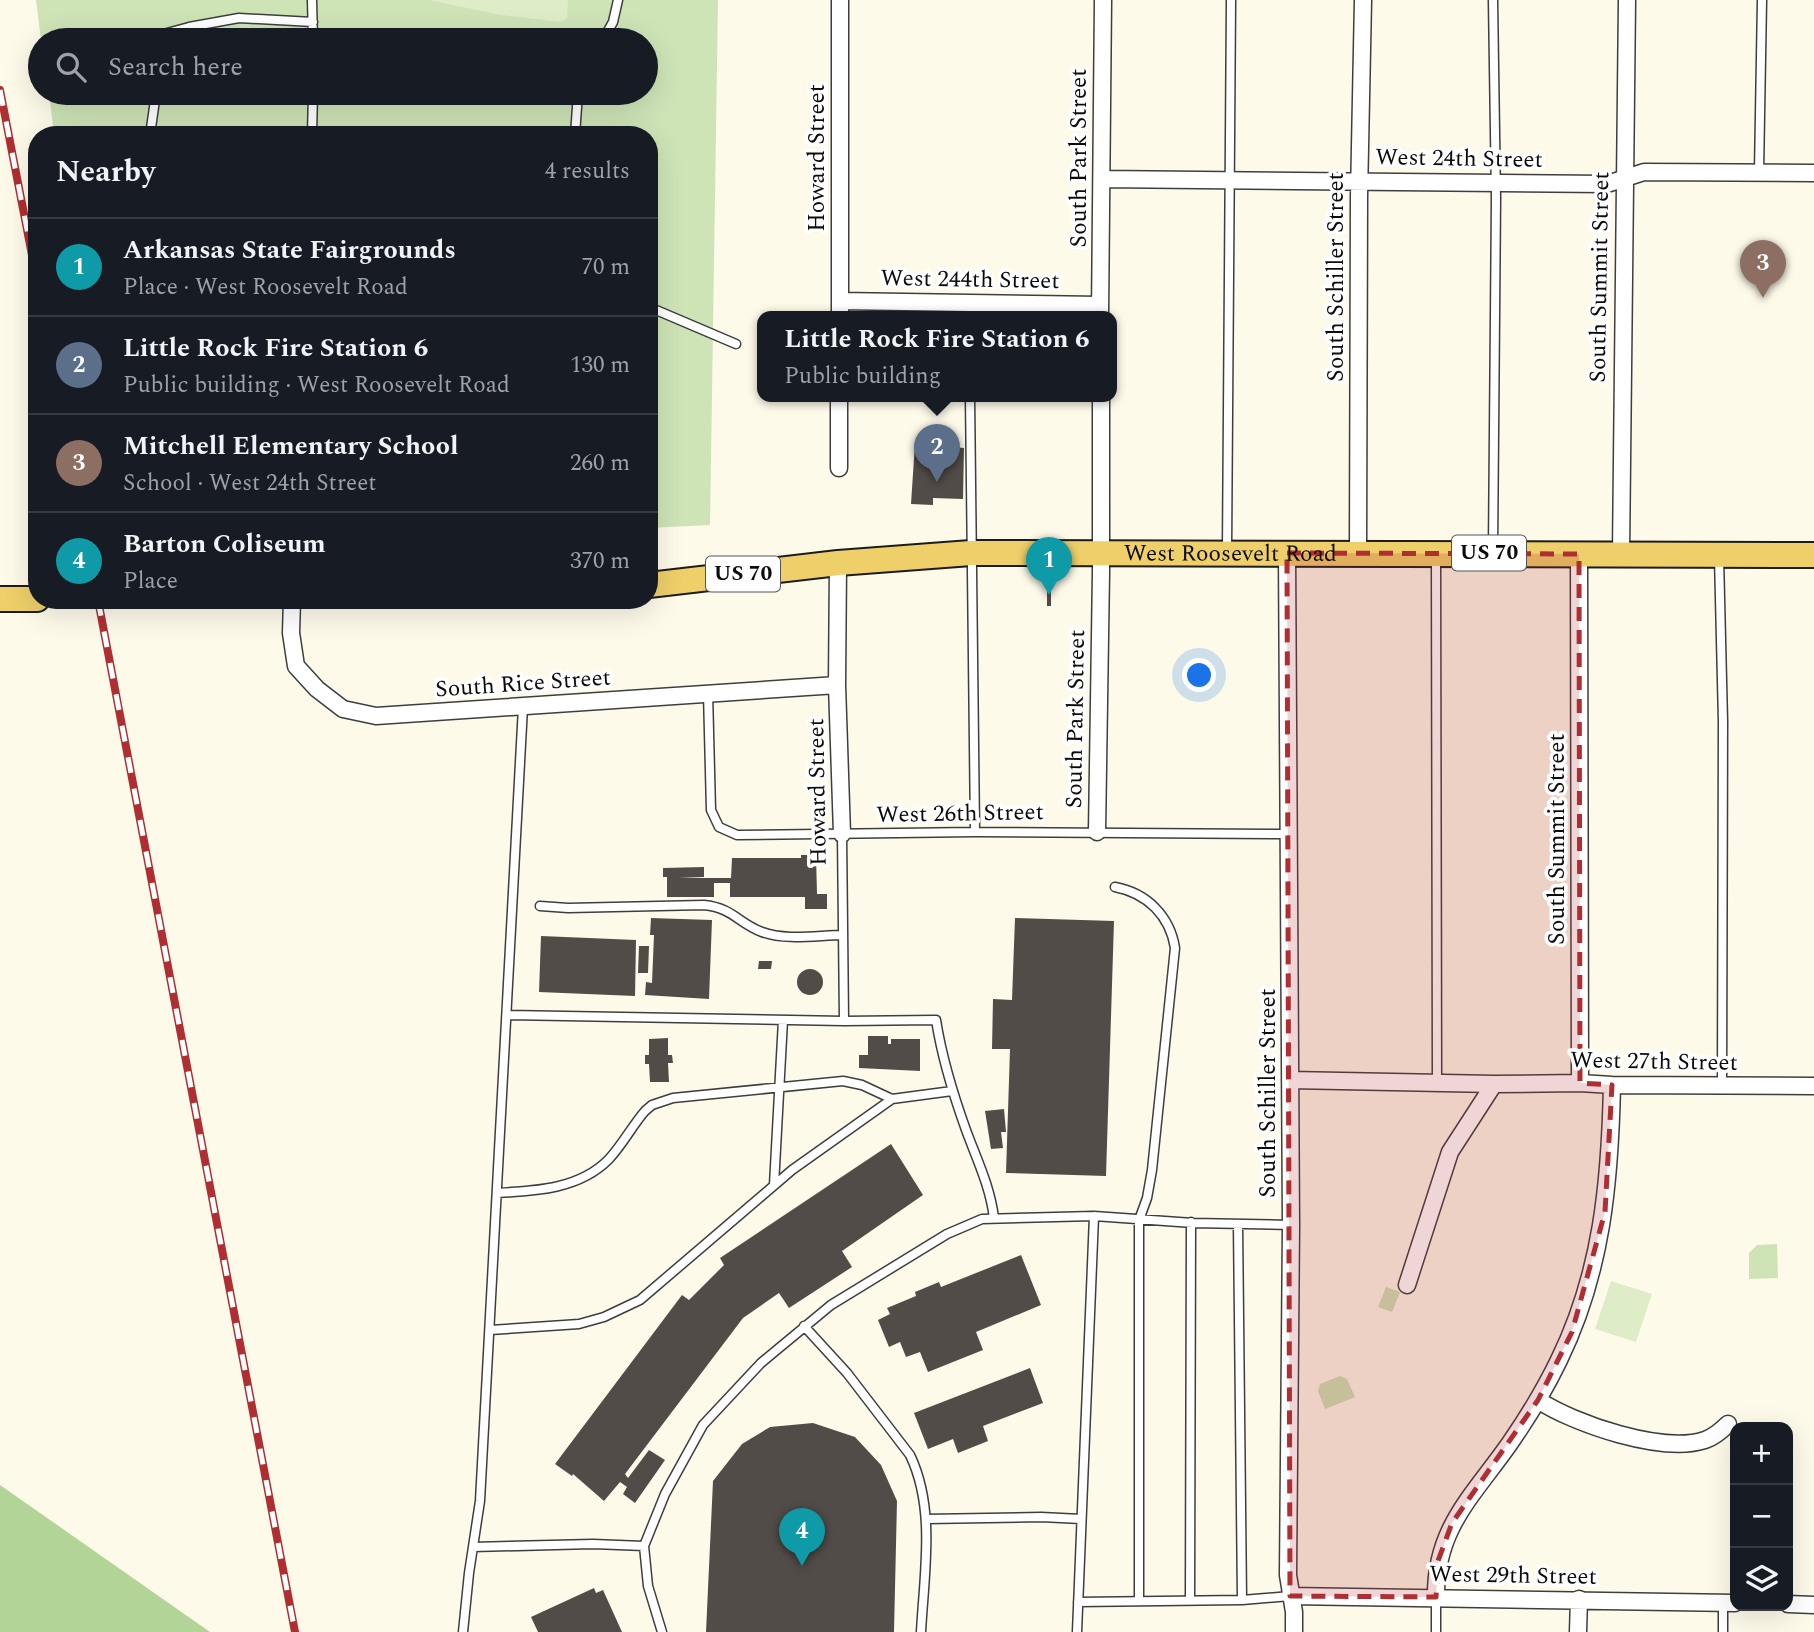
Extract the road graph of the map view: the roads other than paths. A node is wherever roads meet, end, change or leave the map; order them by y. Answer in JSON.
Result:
{"nodes":[{"id":1,"x":313,"y":0,"type":"edge"},
{"id":2,"x":618,"y":0,"type":"edge"},
{"id":3,"x":840,"y":0,"type":"edge"},
{"id":4,"x":1102,"y":0,"type":"edge"},
{"id":5,"x":1231,"y":0,"type":"edge"},
{"id":6,"x":1363,"y":0,"type":"edge"},
{"id":7,"x":1493,"y":0,"type":"edge"},
{"id":8,"x":1627,"y":0,"type":"edge"},
{"id":9,"x":1762,"y":0,"type":"edge"},
{"id":10,"x":313,"y":22,"type":"junction"},
{"id":11,"x":185,"y":28,"type":"edge"},
{"id":12,"x":313,"y":28,"type":"edge"},
{"id":13,"x":610,"y":28,"type":"edge"},
{"id":14,"x":154,"y":105,"type":"edge"},
{"id":15,"x":313,"y":105,"type":"edge"},
{"id":16,"x":577,"y":105,"type":"edge"},
{"id":17,"x":151,"y":126,"type":"edge"},
{"id":18,"x":313,"y":126,"type":"edge"},
{"id":19,"x":576,"y":126,"type":"edge"},
{"id":20,"x":1759,"y":173,"type":"junction"},
{"id":21,"x":1814,"y":173,"type":"edge"},
{"id":22,"x":1102,"y":179,"type":"junction"},
{"id":23,"x":1229,"y":179,"type":"junction"},
{"id":24,"x":1624,"y":179,"type":"junction"},
{"id":25,"x":1359,"y":181,"type":"junction"},
{"id":26,"x":1496,"y":183,"type":"junction"},
{"id":27,"x":840,"y":308,"type":"edge"},
{"id":28,"x":970,"y":309,"type":"edge"},
{"id":29,"x":1100,"y":310,"type":"edge"},
{"id":30,"x":658,"y":311,"type":"edge"},
{"id":31,"x":736,"y":344,"type":"dead end"},
{"id":32,"x":839,"y":402,"type":"edge"},
{"id":33,"x":970,"y":402,"type":"edge"},
{"id":34,"x":1101,"y":402,"type":"edge"},
{"id":35,"x":839,"y":468,"type":"dead end"},
{"id":36,"x":1101,"y":552,"type":"junction"},
{"id":37,"x":1227,"y":553,"type":"junction"},
{"id":38,"x":1287,"y":553,"type":"junction"},
{"id":39,"x":971,"y":554,"type":"junction"},
{"id":40,"x":1358,"y":554,"type":"junction"},
{"id":41,"x":1436,"y":554,"type":"junction"},
{"id":42,"x":1493,"y":554,"type":"junction"},
{"id":43,"x":1578,"y":554,"type":"junction"},
{"id":44,"x":1620,"y":554,"type":"junction"},
{"id":45,"x":1719,"y":554,"type":"junction"},
{"id":46,"x":1814,"y":555,"type":"edge"},
{"id":47,"x":838,"y":563,"type":"junction"},
{"id":48,"x":658,"y":580,"type":"edge"},
{"id":49,"x":0,"y":599,"type":"edge"},
{"id":50,"x":28,"y":599,"type":"edge"},
{"id":51,"x":292,"y":609,"type":"edge"},
{"id":52,"x":838,"y":685,"type":"junction"},
{"id":53,"x":708,"y":693,"type":"junction"},
{"id":54,"x":523,"y":707,"type":"junction"},
{"id":55,"x":975,"y":832,"type":"junction"},
{"id":56,"x":1097,"y":832,"type":"junction"},
{"id":57,"x":842,"y":834,"type":"junction"},
{"id":58,"x":1289,"y":834,"type":"junction"},
{"id":59,"x":1115,"y":887,"type":"dead end"},
{"id":60,"x":540,"y":906,"type":"dead end"},
{"id":61,"x":843,"y":934,"type":"junction"},
{"id":62,"x":507,"y":1015,"type":"junction"},
{"id":63,"x":783,"y":1020,"type":"junction"},
{"id":64,"x":844,"y":1021,"type":"junction"},
{"id":65,"x":1290,"y":1080,"type":"junction"},
{"id":66,"x":1437,"y":1083,"type":"junction"},
{"id":67,"x":1580,"y":1083,"type":"junction"},
{"id":68,"x":1494,"y":1084,"type":"junction"},
{"id":69,"x":1612,"y":1085,"type":"junction"},
{"id":70,"x":1723,"y":1085,"type":"junction"},
{"id":71,"x":1814,"y":1086,"type":"edge"},
{"id":72,"x":779,"y":1087,"type":"junction"},
{"id":73,"x":952,"y":1091,"type":"junction"},
{"id":74,"x":892,"y":1099,"type":"junction"},
{"id":75,"x":774,"y":1185,"type":"junction"},
{"id":76,"x":497,"y":1193,"type":"junction"},
{"id":77,"x":1094,"y":1216,"type":"junction"},
{"id":78,"x":994,"y":1218,"type":"junction"},
{"id":79,"x":1139,"y":1220,"type":"junction"},
{"id":80,"x":1191,"y":1222,"type":"junction"},
{"id":81,"x":1238,"y":1224,"type":"junction"},
{"id":82,"x":1291,"y":1225,"type":"junction"},
{"id":83,"x":1407,"y":1285,"type":"dead end"},
{"id":84,"x":804,"y":1326,"type":"junction"},
{"id":85,"x":490,"y":1330,"type":"junction"},
{"id":86,"x":1538,"y":1400,"type":"junction"},
{"id":87,"x":1728,"y":1424,"type":"dead end"},
{"id":88,"x":926,"y":1519,"type":"junction"},
{"id":89,"x":1081,"y":1519,"type":"junction"},
{"id":90,"x":644,"y":1546,"type":"junction"},
{"id":91,"x":473,"y":1547,"type":"junction"},
{"id":92,"x":1290,"y":1595,"type":"junction"},
{"id":93,"x":1436,"y":1597,"type":"junction"},
{"id":94,"x":1579,"y":1599,"type":"junction"},
{"id":95,"x":1190,"y":1600,"type":"junction"},
{"id":96,"x":1242,"y":1600,"type":"junction"},
{"id":97,"x":1139,"y":1601,"type":"junction"},
{"id":98,"x":1078,"y":1602,"type":"junction"},
{"id":99,"x":1729,"y":1603,"type":"edge"},
{"id":100,"x":1793,"y":1604,"type":"edge"},
{"id":101,"x":1814,"y":1605,"type":"edge"},
{"id":102,"x":463,"y":1632,"type":"edge"},
{"id":103,"x":662,"y":1632,"type":"edge"},
{"id":104,"x":921,"y":1632,"type":"edge"},
{"id":105,"x":1077,"y":1632,"type":"edge"},
{"id":106,"x":1294,"y":1632,"type":"edge"},
{"id":107,"x":1436,"y":1632,"type":"edge"},
{"id":108,"x":1578,"y":1632,"type":"edge"},
{"id":109,"x":1723,"y":1632,"type":"edge"}],
"edges":[{"from":1,"to":10,"type":"lane"},
{"from":2,"to":13,"type":"lane"},
{"from":3,"to":27,"type":"street","name":"Howard Street"},
{"from":4,"to":22,"type":"street","name":"South Park Street"},
{"from":5,"to":23,"type":"lane"},
{"from":6,"to":25,"type":"street","name":"South Schiller Street"},
{"from":7,"to":26,"type":"lane"},
{"from":8,"to":24,"type":"street","name":"South Summit Street"},
{"from":9,"to":20,"type":"lane"},
{"from":10,"to":11,"type":"lane"},
{"from":10,"to":12,"type":"lane"},
{"from":14,"to":17,"type":"lane"},
{"from":15,"to":18,"type":"lane"},
{"from":16,"to":19,"type":"lane"},
{"from":20,"to":21,"type":"street","name":"West 24th Street"},
{"from":20,"to":24,"type":"street","name":"West 24th Street"},
{"from":22,"to":23,"type":"street","name":"West 24th Street"},
{"from":22,"to":29,"type":"street","name":"South Park Street"},
{"from":23,"to":25,"type":"street","name":"West 24th Street"},
{"from":23,"to":37,"type":"lane"},
{"from":24,"to":26,"type":"street","name":"West 24th Street"},
{"from":24,"to":44,"type":"street","name":"South Summit Street"},
{"from":25,"to":26,"type":"street","name":"West 24th Street"},
{"from":25,"to":40,"type":"street","name":"South Schiller Street"},
{"from":26,"to":42,"type":"lane"},
{"from":27,"to":28,"type":"street","name":"West 244th Street"},
{"from":28,"to":29,"type":"street","name":"West 244th Street"},
{"from":30,"to":31,"type":"lane"},
{"from":32,"to":35,"type":"street"},
{"from":33,"to":39,"type":"lane"},
{"from":34,"to":36,"type":"street","name":"South Park Street"},
{"from":36,"to":37,"type":"main road","name":"West Roosevelt Road","number":"US 70"},
{"from":36,"to":39,"type":"main road","name":"West Roosevelt Road","number":"US 70"},
{"from":36,"to":56,"type":"street","name":"South Park Street"},
{"from":37,"to":38,"type":"main road","name":"West Roosevelt Road","number":"US 70"},
{"from":38,"to":40,"type":"main road","name":"West Roosevelt Road","number":"US 70"},
{"from":38,"to":58,"type":"street","name":"South Schiller Street"},
{"from":39,"to":47,"type":"main road","name":"West Roosevelt Road","number":"US 70"},
{"from":39,"to":55,"type":"lane"},
{"from":40,"to":41,"type":"main road","name":"West Roosevelt Road","number":"US 70"},
{"from":41,"to":42,"type":"main road","name":"West Roosevelt Road","number":"US 70"},
{"from":41,"to":66,"type":"lane"},
{"from":42,"to":43,"type":"main road","name":"West Roosevelt Road","number":"US 70"},
{"from":43,"to":44,"type":"main road","name":"West Roosevelt Road","number":"US 70"},
{"from":43,"to":67,"type":"street","name":"South Summit Street"},
{"from":44,"to":45,"type":"main road","name":"West Roosevelt Road","number":"US 70"},
{"from":45,"to":46,"type":"main road","name":"West Roosevelt Road","number":"US 70"},
{"from":45,"to":70,"type":"lane"},
{"from":47,"to":48,"type":"main road","name":"West Roosevelt Road","number":"US 70"},
{"from":47,"to":52,"type":"street","name":"Howard Street"},
{"from":49,"to":50,"type":"main road"},
{"from":51,"to":54,"type":"street","name":"South Rice Street"},
{"from":52,"to":53,"type":"street","name":"South Rice Street"},
{"from":52,"to":57,"type":"street","name":"Howard Street"},
{"from":53,"to":54,"type":"street","name":"South Rice Street"},
{"from":53,"to":57,"type":"lane","name":"West 26th Street"},
{"from":54,"to":62,"type":"lane"},
{"from":55,"to":56,"type":"lane","name":"West 26th Street"},
{"from":55,"to":57,"type":"lane","name":"West 26th Street"},
{"from":56,"to":58,"type":"lane","name":"West 26th Street"},
{"from":57,"to":61,"type":"lane","name":"Howard Street"},
{"from":58,"to":65,"type":"street","name":"South Schiller Street"},
{"from":59,"to":79,"type":"lane"},
{"from":60,"to":61,"type":"lane"},
{"from":61,"to":64,"type":"lane","name":"Howard Street"},
{"from":62,"to":63,"type":"lane"},
{"from":62,"to":76,"type":"lane"},
{"from":63,"to":64,"type":"lane"},
{"from":63,"to":72,"type":"lane"},
{"from":64,"to":73,"type":"lane"},
{"from":65,"to":66,"type":"street","name":"West 27th Street"},
{"from":65,"to":82,"type":"street","name":"South Schiller Street"},
{"from":66,"to":68,"type":"street","name":"West 27th Street"},
{"from":67,"to":68,"type":"street","name":"West 27th Street"},
{"from":67,"to":69,"type":"street","name":"West 27th Street"},
{"from":68,"to":83,"type":"street"},
{"from":69,"to":70,"type":"street","name":"West 27th Street"},
{"from":69,"to":86,"type":"street"},
{"from":70,"to":71,"type":"street","name":"West 27th Street"},
{"from":72,"to":74,"type":"lane"},
{"from":72,"to":75,"type":"lane"},
{"from":72,"to":76,"type":"lane"},
{"from":73,"to":74,"type":"lane"},
{"from":73,"to":78,"type":"lane"},
{"from":74,"to":75,"type":"lane"},
{"from":75,"to":85,"type":"lane"},
{"from":76,"to":85,"type":"lane"},
{"from":77,"to":78,"type":"lane"},
{"from":77,"to":79,"type":"lane"},
{"from":77,"to":89,"type":"lane"},
{"from":78,"to":84,"type":"lane"},
{"from":79,"to":80,"type":"lane"},
{"from":79,"to":97,"type":"lane"},
{"from":80,"to":81,"type":"lane"},
{"from":80,"to":95,"type":"lane"},
{"from":81,"to":82,"type":"lane"},
{"from":81,"to":96,"type":"lane"},
{"from":82,"to":92,"type":"street","name":"South Schiller Street"},
{"from":84,"to":88,"type":"lane"},
{"from":84,"to":90,"type":"lane"},
{"from":85,"to":91,"type":"lane"},
{"from":86,"to":87,"type":"street"},
{"from":86,"to":93,"type":"street"},
{"from":88,"to":89,"type":"lane"},
{"from":88,"to":104,"type":"lane"},
{"from":89,"to":98,"type":"lane"},
{"from":90,"to":91,"type":"lane"},
{"from":90,"to":103,"type":"lane"},
{"from":91,"to":102,"type":"lane"},
{"from":92,"to":93,"type":"street","name":"West 29th Street"},
{"from":92,"to":96,"type":"lane"},
{"from":92,"to":106,"type":"street","name":"South Schiller Street"},
{"from":93,"to":94,"type":"street","name":"West 29th Street"},
{"from":93,"to":107,"type":"lane"},
{"from":94,"to":99,"type":"street","name":"West 29th Street"},
{"from":94,"to":108,"type":"street"},
{"from":95,"to":96,"type":"lane"},
{"from":95,"to":97,"type":"lane"},
{"from":97,"to":98,"type":"lane"},
{"from":98,"to":105,"type":"lane"},
{"from":99,"to":109,"type":"lane"},
{"from":100,"to":101,"type":"street"}]}
